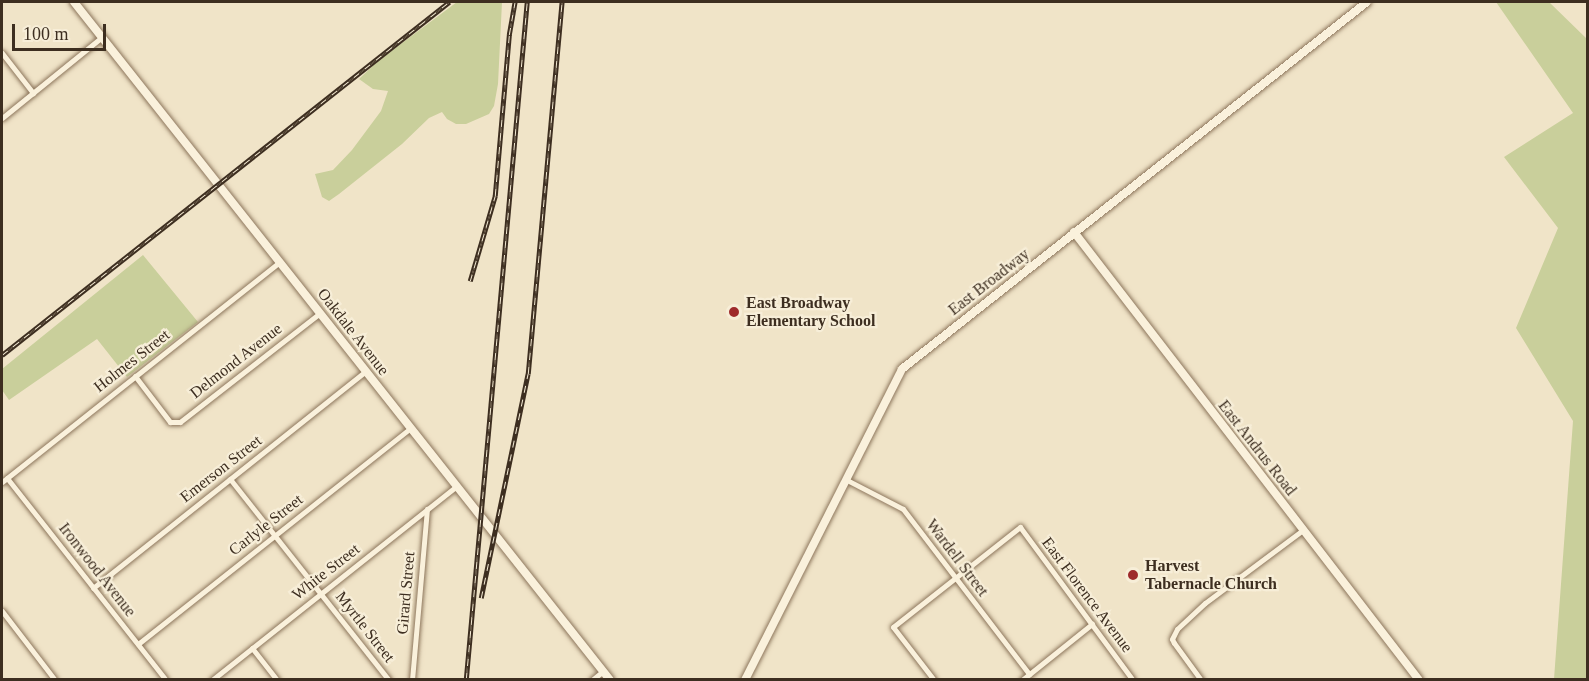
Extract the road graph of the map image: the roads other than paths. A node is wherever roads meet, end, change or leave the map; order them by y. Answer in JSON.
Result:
{"nodes":[{"id":1,"x":74,"y":2,"type":"edge"},
{"id":2,"x":1367,"y":2,"type":"edge"},
{"id":3,"x":102,"y":37,"type":"junction"},
{"id":4,"x":2,"y":53,"type":"edge"},
{"id":5,"x":33,"y":93,"type":"junction"},
{"id":6,"x":2,"y":118,"type":"edge"},
{"id":7,"x":1074,"y":232,"type":"junction"},
{"id":8,"x":280,"y":262,"type":"junction"},
{"id":9,"x":320,"y":312,"type":"junction"},
{"id":10,"x":366,"y":371,"type":"junction"},
{"id":11,"x":135,"y":376,"type":"junction"},
{"id":12,"x":411,"y":428,"type":"junction"},
{"id":13,"x":7,"y":478,"type":"junction"},
{"id":14,"x":230,"y":479,"type":"junction"},
{"id":15,"x":845,"y":479,"type":"junction"},
{"id":16,"x":2,"y":482,"type":"edge"},
{"id":17,"x":457,"y":486,"type":"junction"},
{"id":18,"x":427,"y":509,"type":"junction"},
{"id":19,"x":1303,"y":530,"type":"junction"},
{"id":20,"x":275,"y":536,"type":"junction"},
{"id":21,"x":955,"y":578,"type":"junction"},
{"id":22,"x":93,"y":588,"type":"junction"},
{"id":23,"x":321,"y":593,"type":"junction"},
{"id":24,"x":2,"y":611,"type":"edge"},
{"id":25,"x":1092,"y":624,"type":"junction"},
{"id":26,"x":138,"y":644,"type":"junction"},
{"id":27,"x":252,"y":648,"type":"junction"},
{"id":28,"x":603,"y":671,"type":"junction"},
{"id":29,"x":1029,"y":674,"type":"junction"},
{"id":30,"x":55,"y":680,"type":"edge"},
{"id":31,"x":166,"y":680,"type":"edge"},
{"id":32,"x":212,"y":680,"type":"edge"},
{"id":33,"x":277,"y":680,"type":"edge"},
{"id":34,"x":389,"y":680,"type":"edge"},
{"id":35,"x":412,"y":680,"type":"edge"},
{"id":36,"x":592,"y":680,"type":"edge"},
{"id":37,"x":610,"y":680,"type":"edge"},
{"id":38,"x":745,"y":680,"type":"edge"},
{"id":39,"x":934,"y":680,"type":"edge"},
{"id":40,"x":1022,"y":680,"type":"edge"},
{"id":41,"x":1133,"y":680,"type":"edge"},
{"id":42,"x":1201,"y":680,"type":"edge"},
{"id":43,"x":1419,"y":680,"type":"edge"}],
"edges":[{"from":1,"to":3,"type":"street","name":"Oakdale Avenue"},
{"from":2,"to":7,"type":"street","name":"East Broadway"},
{"from":3,"to":5,"type":"street"},
{"from":3,"to":8,"type":"street","name":"Oakdale Avenue"},
{"from":4,"to":5,"type":"street"},
{"from":5,"to":6,"type":"street"},
{"from":7,"to":15,"type":"street","name":"East Broadway"},
{"from":7,"to":19,"type":"street","name":"East Andrus Road"},
{"from":8,"to":9,"type":"street","name":"Oakdale Avenue"},
{"from":8,"to":11,"type":"street","name":"Holmes Street"},
{"from":9,"to":10,"type":"street","name":"Oakdale Avenue"},
{"from":9,"to":11,"type":"street","name":"Delmond Avenue"},
{"from":10,"to":12,"type":"street","name":"Oakdale Avenue"},
{"from":10,"to":14,"type":"street","name":"Emerson Street"},
{"from":11,"to":13,"type":"street","name":"Holmes Street"},
{"from":12,"to":17,"type":"street","name":"Oakdale Avenue"},
{"from":12,"to":20,"type":"street","name":"Carlyle Street"},
{"from":13,"to":16,"type":"street","name":"Holmes Street"},
{"from":13,"to":22,"type":"street","name":"Ironwood Avenue"},
{"from":14,"to":20,"type":"street","name":"Myrtle Street"},
{"from":14,"to":22,"type":"street","name":"Emerson Street"},
{"from":15,"to":21,"type":"street","name":"Wardell Street"},
{"from":15,"to":38,"type":"street","name":"East Broadway"},
{"from":17,"to":18,"type":"street","name":"White Street"},
{"from":17,"to":28,"type":"street","name":"Oakdale Avenue"},
{"from":18,"to":23,"type":"street","name":"White Street"},
{"from":18,"to":35,"type":"street","name":"Girard Street"},
{"from":19,"to":42,"type":"street"},
{"from":19,"to":43,"type":"street","name":"East Andrus Road"},
{"from":20,"to":23,"type":"street","name":"Myrtle Street"},
{"from":20,"to":26,"type":"street","name":"Carlyle Street"},
{"from":21,"to":25,"type":"street","name":"East Florence Avenue"},
{"from":21,"to":29,"type":"street","name":"Wardell Street"},
{"from":21,"to":39,"type":"street"},
{"from":22,"to":26,"type":"street","name":"Ironwood Avenue"},
{"from":23,"to":27,"type":"street","name":"White Street"},
{"from":23,"to":34,"type":"street","name":"Myrtle Street"},
{"from":24,"to":30,"type":"street"},
{"from":25,"to":29,"type":"street"},
{"from":25,"to":41,"type":"street","name":"East Florence Avenue"},
{"from":26,"to":31,"type":"street","name":"Ironwood Avenue"},
{"from":27,"to":32,"type":"street","name":"White Street"},
{"from":27,"to":33,"type":"street"},
{"from":28,"to":36,"type":"street"},
{"from":28,"to":37,"type":"street","name":"Oakdale Avenue"},
{"from":29,"to":40,"type":"street"}]}
